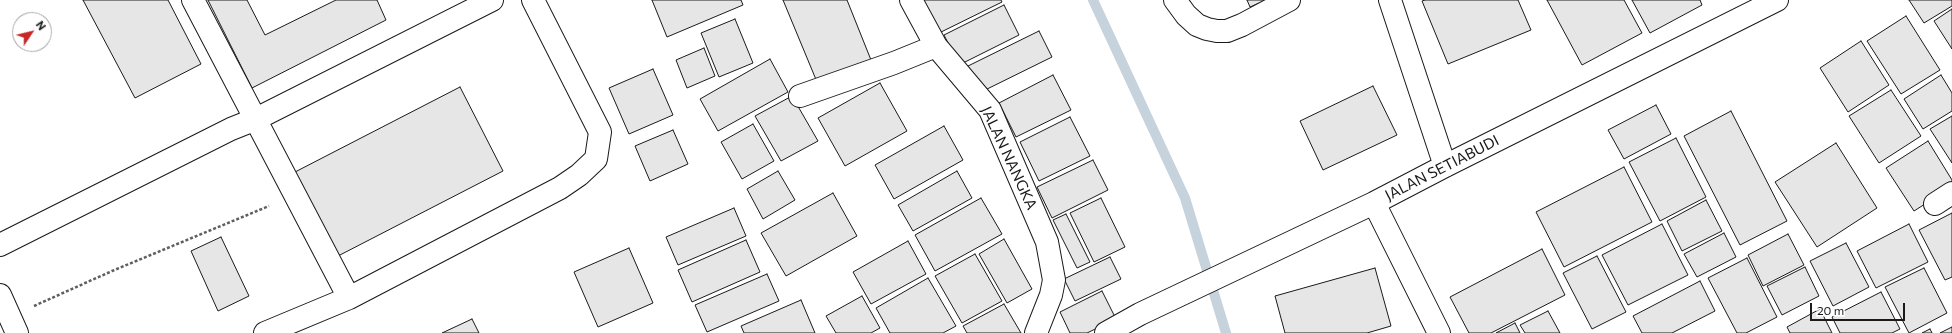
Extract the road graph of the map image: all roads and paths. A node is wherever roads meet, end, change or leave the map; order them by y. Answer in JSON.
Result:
{"nodes":[{"id":1,"x":193,"y":0,"type":"edge"},
{"id":2,"x":492,"y":0,"type":"edge"},
{"id":3,"x":533,"y":0,"type":"edge"},
{"id":4,"x":911,"y":0,"type":"edge"},
{"id":5,"x":1175,"y":0,"type":"edge"},
{"id":6,"x":1289,"y":0,"type":"edge"},
{"id":7,"x":1390,"y":0,"type":"edge"},
{"id":8,"x":1777,"y":0,"type":"edge"},
{"id":9,"x":1740,"y":8,"type":"edge"},
{"id":10,"x":936,"y":46,"type":"junction"},
{"id":11,"x":800,"y":96,"type":"dead end"},
{"id":12,"x":256,"y":119,"type":"junction"},
{"id":13,"x":1445,"y":166,"type":"junction"},
{"id":14,"x":296,"y":195,"type":"junction"},
{"id":15,"x":1374,"y":203,"type":"junction"},
{"id":16,"x":0,"y":245,"type":"edge"},
{"id":17,"x":0,"y":295,"type":"edge"},
{"id":18,"x":349,"y":298,"type":"junction"},
{"id":19,"x":8,"y":324,"type":"edge"},
{"id":20,"x":265,"y":333,"type":"edge"},
{"id":21,"x":1036,"y":333,"type":"edge"},
{"id":22,"x":1106,"y":333,"type":"edge"},
{"id":23,"x":1439,"y":333,"type":"edge"}],
"edges":[{"from":1,"to":12,"type":"street"},
{"from":2,"to":12,"type":"street"},
{"from":3,"to":18,"type":"street"},
{"from":4,"to":10,"type":"street","name":"JALAN NANGKA"},
{"from":5,"to":6,"type":"street"},
{"from":7,"to":13,"type":"street"},
{"from":8,"to":9,"type":"street","name":"JALAN SETIABUDI"},
{"from":9,"to":13,"type":"street","name":"JALAN SETIABUDI"},
{"from":10,"to":11,"type":"street"},
{"from":10,"to":21,"type":"street","name":"JALAN NANGKA"},
{"from":12,"to":14,"type":"street"},
{"from":12,"to":16,"type":"street"},
{"from":13,"to":15,"type":"street","name":"JALAN SETIABUDI"},
{"from":14,"to":18,"type":"street"},
{"from":14,"to":19,"type":"path"},
{"from":15,"to":22,"type":"street","name":"JALAN SETIABUDI"},
{"from":15,"to":23,"type":"street"},
{"from":17,"to":19,"type":"street"},
{"from":18,"to":20,"type":"street"}]}
